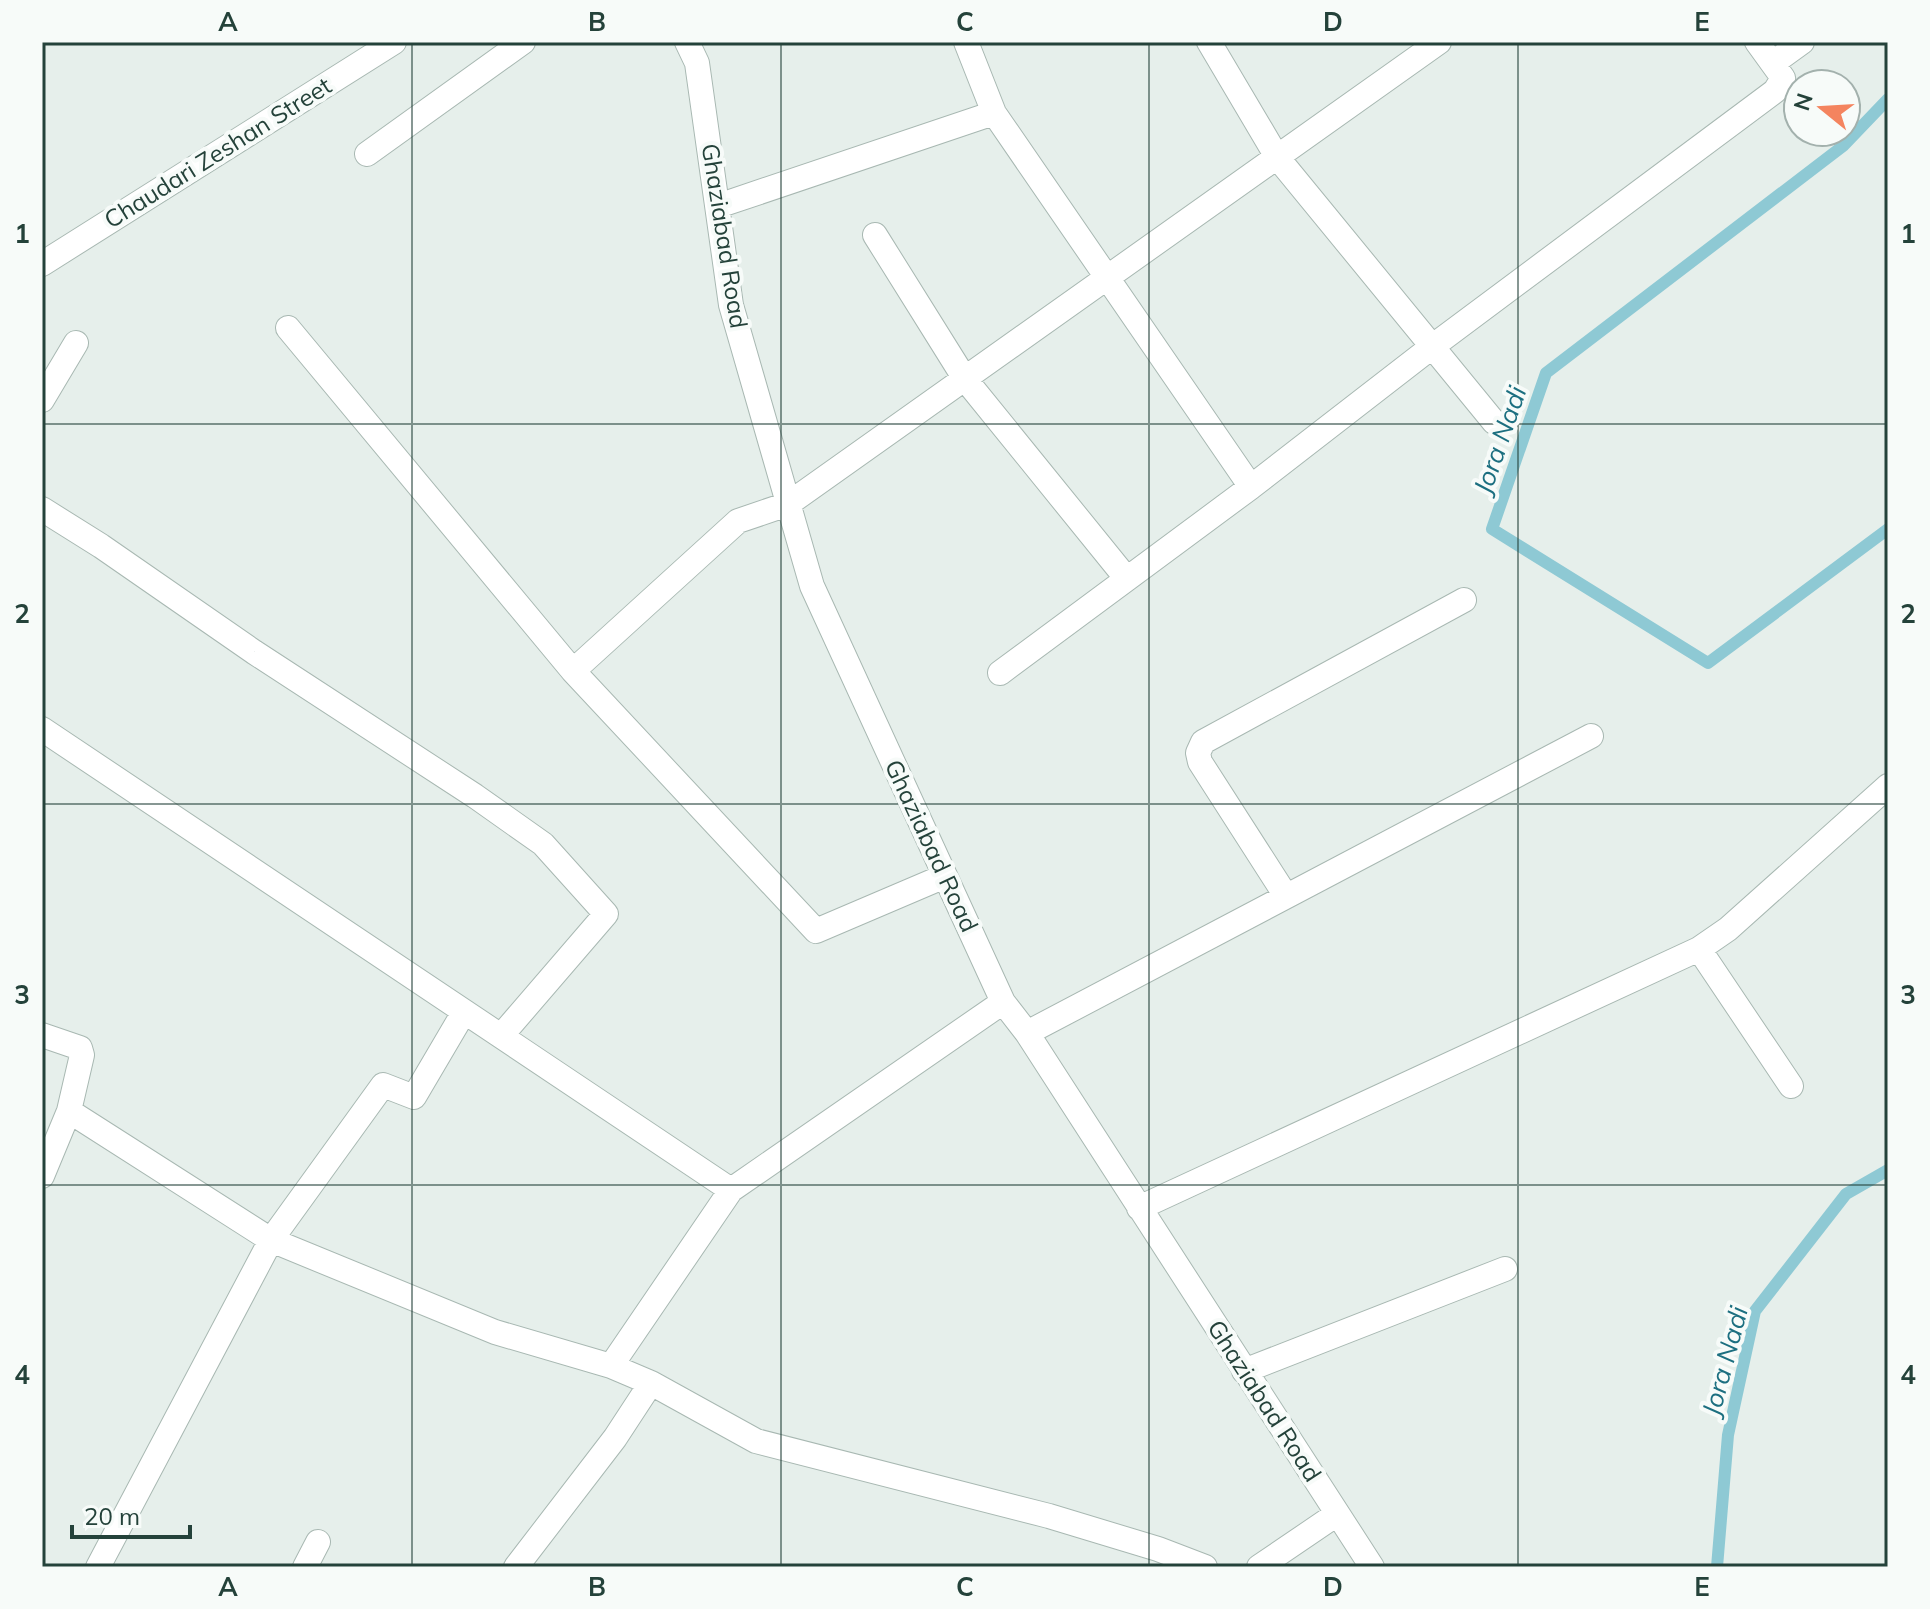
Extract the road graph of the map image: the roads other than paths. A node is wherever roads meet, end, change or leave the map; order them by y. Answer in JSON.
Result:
{"nodes":[{"id":1,"x":394,"y":42,"type":"edge"},
{"id":2,"x":523,"y":42,"type":"edge"},
{"id":3,"x":687,"y":42,"type":"edge"},
{"id":4,"x":966,"y":42,"type":"edge"},
{"id":5,"x":1209,"y":42,"type":"edge"},
{"id":6,"x":1439,"y":42,"type":"edge"},
{"id":7,"x":1757,"y":42,"type":"edge"},
{"id":8,"x":1802,"y":42,"type":"edge"},
{"id":9,"x":1773,"y":63,"type":"junction"},
{"id":10,"x":994,"y":113,"type":"junction"},
{"id":11,"x":367,"y":154,"type":"dead end"},
{"id":12,"x":1277,"y":157,"type":"junction"},
{"id":13,"x":718,"y":206,"type":"junction"},
{"id":14,"x":875,"y":235,"type":"dead end"},
{"id":15,"x":42,"y":264,"type":"edge"},
{"id":16,"x":1107,"y":278,"type":"junction"},
{"id":17,"x":288,"y":328,"type":"dead end"},
{"id":18,"x":76,"y":343,"type":"dead end"},
{"id":19,"x":1433,"y":346,"type":"junction"},
{"id":20,"x":965,"y":379,"type":"junction"},
{"id":21,"x":42,"y":400,"type":"edge"},
{"id":22,"x":1494,"y":422,"type":"dead end"},
{"id":23,"x":1251,"y":487,"type":"junction"},
{"id":24,"x":788,"y":504,"type":"junction"},
{"id":25,"x":42,"y":509,"type":"edge"},
{"id":26,"x":1127,"y":579,"type":"junction"},
{"id":27,"x":1464,"y":600,"type":"dead end"},
{"id":28,"x":573,"y":671,"type":"junction"},
{"id":29,"x":1000,"y":673,"type":"dead end"},
{"id":30,"x":42,"y":729,"type":"edge"},
{"id":31,"x":1591,"y":736,"type":"dead end"},
{"id":32,"x":1888,"y":786,"type":"edge"},
{"id":33,"x":945,"y":876,"type":"junction"},
{"id":34,"x":1286,"y":896,"type":"junction"},
{"id":35,"x":1699,"y":949,"type":"junction"},
{"id":36,"x":1003,"y":1002,"type":"junction"},
{"id":37,"x":464,"y":1012,"type":"junction"},
{"id":38,"x":1027,"y":1033,"type":"junction"},
{"id":39,"x":42,"y":1035,"type":"edge"},
{"id":40,"x":501,"y":1036,"type":"junction"},
{"id":41,"x":1791,"y":1086,"type":"dead end"},
{"id":42,"x":69,"y":1111,"type":"junction"},
{"id":43,"x":42,"y":1176,"type":"edge"},
{"id":44,"x":731,"y":1190,"type":"junction"},
{"id":45,"x":1139,"y":1208,"type":"junction"},
{"id":46,"x":271,"y":1240,"type":"junction"},
{"id":47,"x":1505,"y":1269,"type":"dead end"},
{"id":48,"x":611,"y":1366,"type":"junction"},
{"id":49,"x":1244,"y":1371,"type":"junction"},
{"id":50,"x":651,"y":1383,"type":"junction"},
{"id":51,"x":1337,"y":1514,"type":"junction"},
{"id":52,"x":318,"y":1542,"type":"dead end"},
{"id":53,"x":98,"y":1567,"type":"edge"},
{"id":54,"x":305,"y":1567,"type":"edge"},
{"id":55,"x":516,"y":1567,"type":"edge"},
{"id":56,"x":1205,"y":1567,"type":"edge"},
{"id":57,"x":1259,"y":1567,"type":"edge"},
{"id":58,"x":1372,"y":1567,"type":"edge"}],
"edges":[{"from":1,"to":15,"type":"street","name":"Chaudari Zeshan Street"},
{"from":2,"to":11,"type":"street"},
{"from":3,"to":13,"type":"street","name":"Ghaziabad Road"},
{"from":4,"to":10,"type":"street"},
{"from":5,"to":12,"type":"street"},
{"from":6,"to":12,"type":"street"},
{"from":7,"to":9,"type":"street"},
{"from":8,"to":9,"type":"street"},
{"from":9,"to":19,"type":"street"},
{"from":10,"to":13,"type":"street"},
{"from":10,"to":16,"type":"street"},
{"from":12,"to":16,"type":"street"},
{"from":12,"to":19,"type":"street"},
{"from":13,"to":24,"type":"street","name":"Ghaziabad Road"},
{"from":14,"to":20,"type":"street"},
{"from":16,"to":20,"type":"street"},
{"from":16,"to":23,"type":"street"},
{"from":17,"to":28,"type":"street"},
{"from":18,"to":21,"type":"street"},
{"from":19,"to":22,"type":"street"},
{"from":19,"to":23,"type":"street"},
{"from":20,"to":24,"type":"street"},
{"from":20,"to":26,"type":"street"},
{"from":23,"to":26,"type":"street"},
{"from":24,"to":28,"type":"street"},
{"from":24,"to":33,"type":"street","name":"Ghaziabad Road"},
{"from":25,"to":40,"type":"street"},
{"from":26,"to":29,"type":"street"},
{"from":27,"to":34,"type":"street"},
{"from":28,"to":33,"type":"street"},
{"from":30,"to":37,"type":"street"},
{"from":31,"to":34,"type":"street"},
{"from":32,"to":35,"type":"street"},
{"from":33,"to":36,"type":"street","name":"Ghaziabad Road"},
{"from":34,"to":38,"type":"street"},
{"from":35,"to":41,"type":"street"},
{"from":35,"to":45,"type":"street"},
{"from":36,"to":38,"type":"street","name":"Ghaziabad Road"},
{"from":36,"to":44,"type":"street"},
{"from":37,"to":40,"type":"street"},
{"from":37,"to":46,"type":"street"},
{"from":38,"to":45,"type":"street","name":"Ghaziabad Road"},
{"from":39,"to":42,"type":"street"},
{"from":40,"to":44,"type":"street"},
{"from":42,"to":43,"type":"street"},
{"from":42,"to":46,"type":"street"},
{"from":44,"to":48,"type":"street"},
{"from":45,"to":49,"type":"street","name":"Ghaziabad Road"},
{"from":46,"to":48,"type":"street"},
{"from":46,"to":53,"type":"street"},
{"from":47,"to":49,"type":"street"},
{"from":48,"to":50,"type":"street"},
{"from":49,"to":51,"type":"street","name":"Ghaziabad Road"},
{"from":50,"to":55,"type":"street"},
{"from":50,"to":56,"type":"street"},
{"from":51,"to":57,"type":"street"},
{"from":51,"to":58,"type":"street","name":"Ghaziabad Road"},
{"from":52,"to":54,"type":"street"}]}
